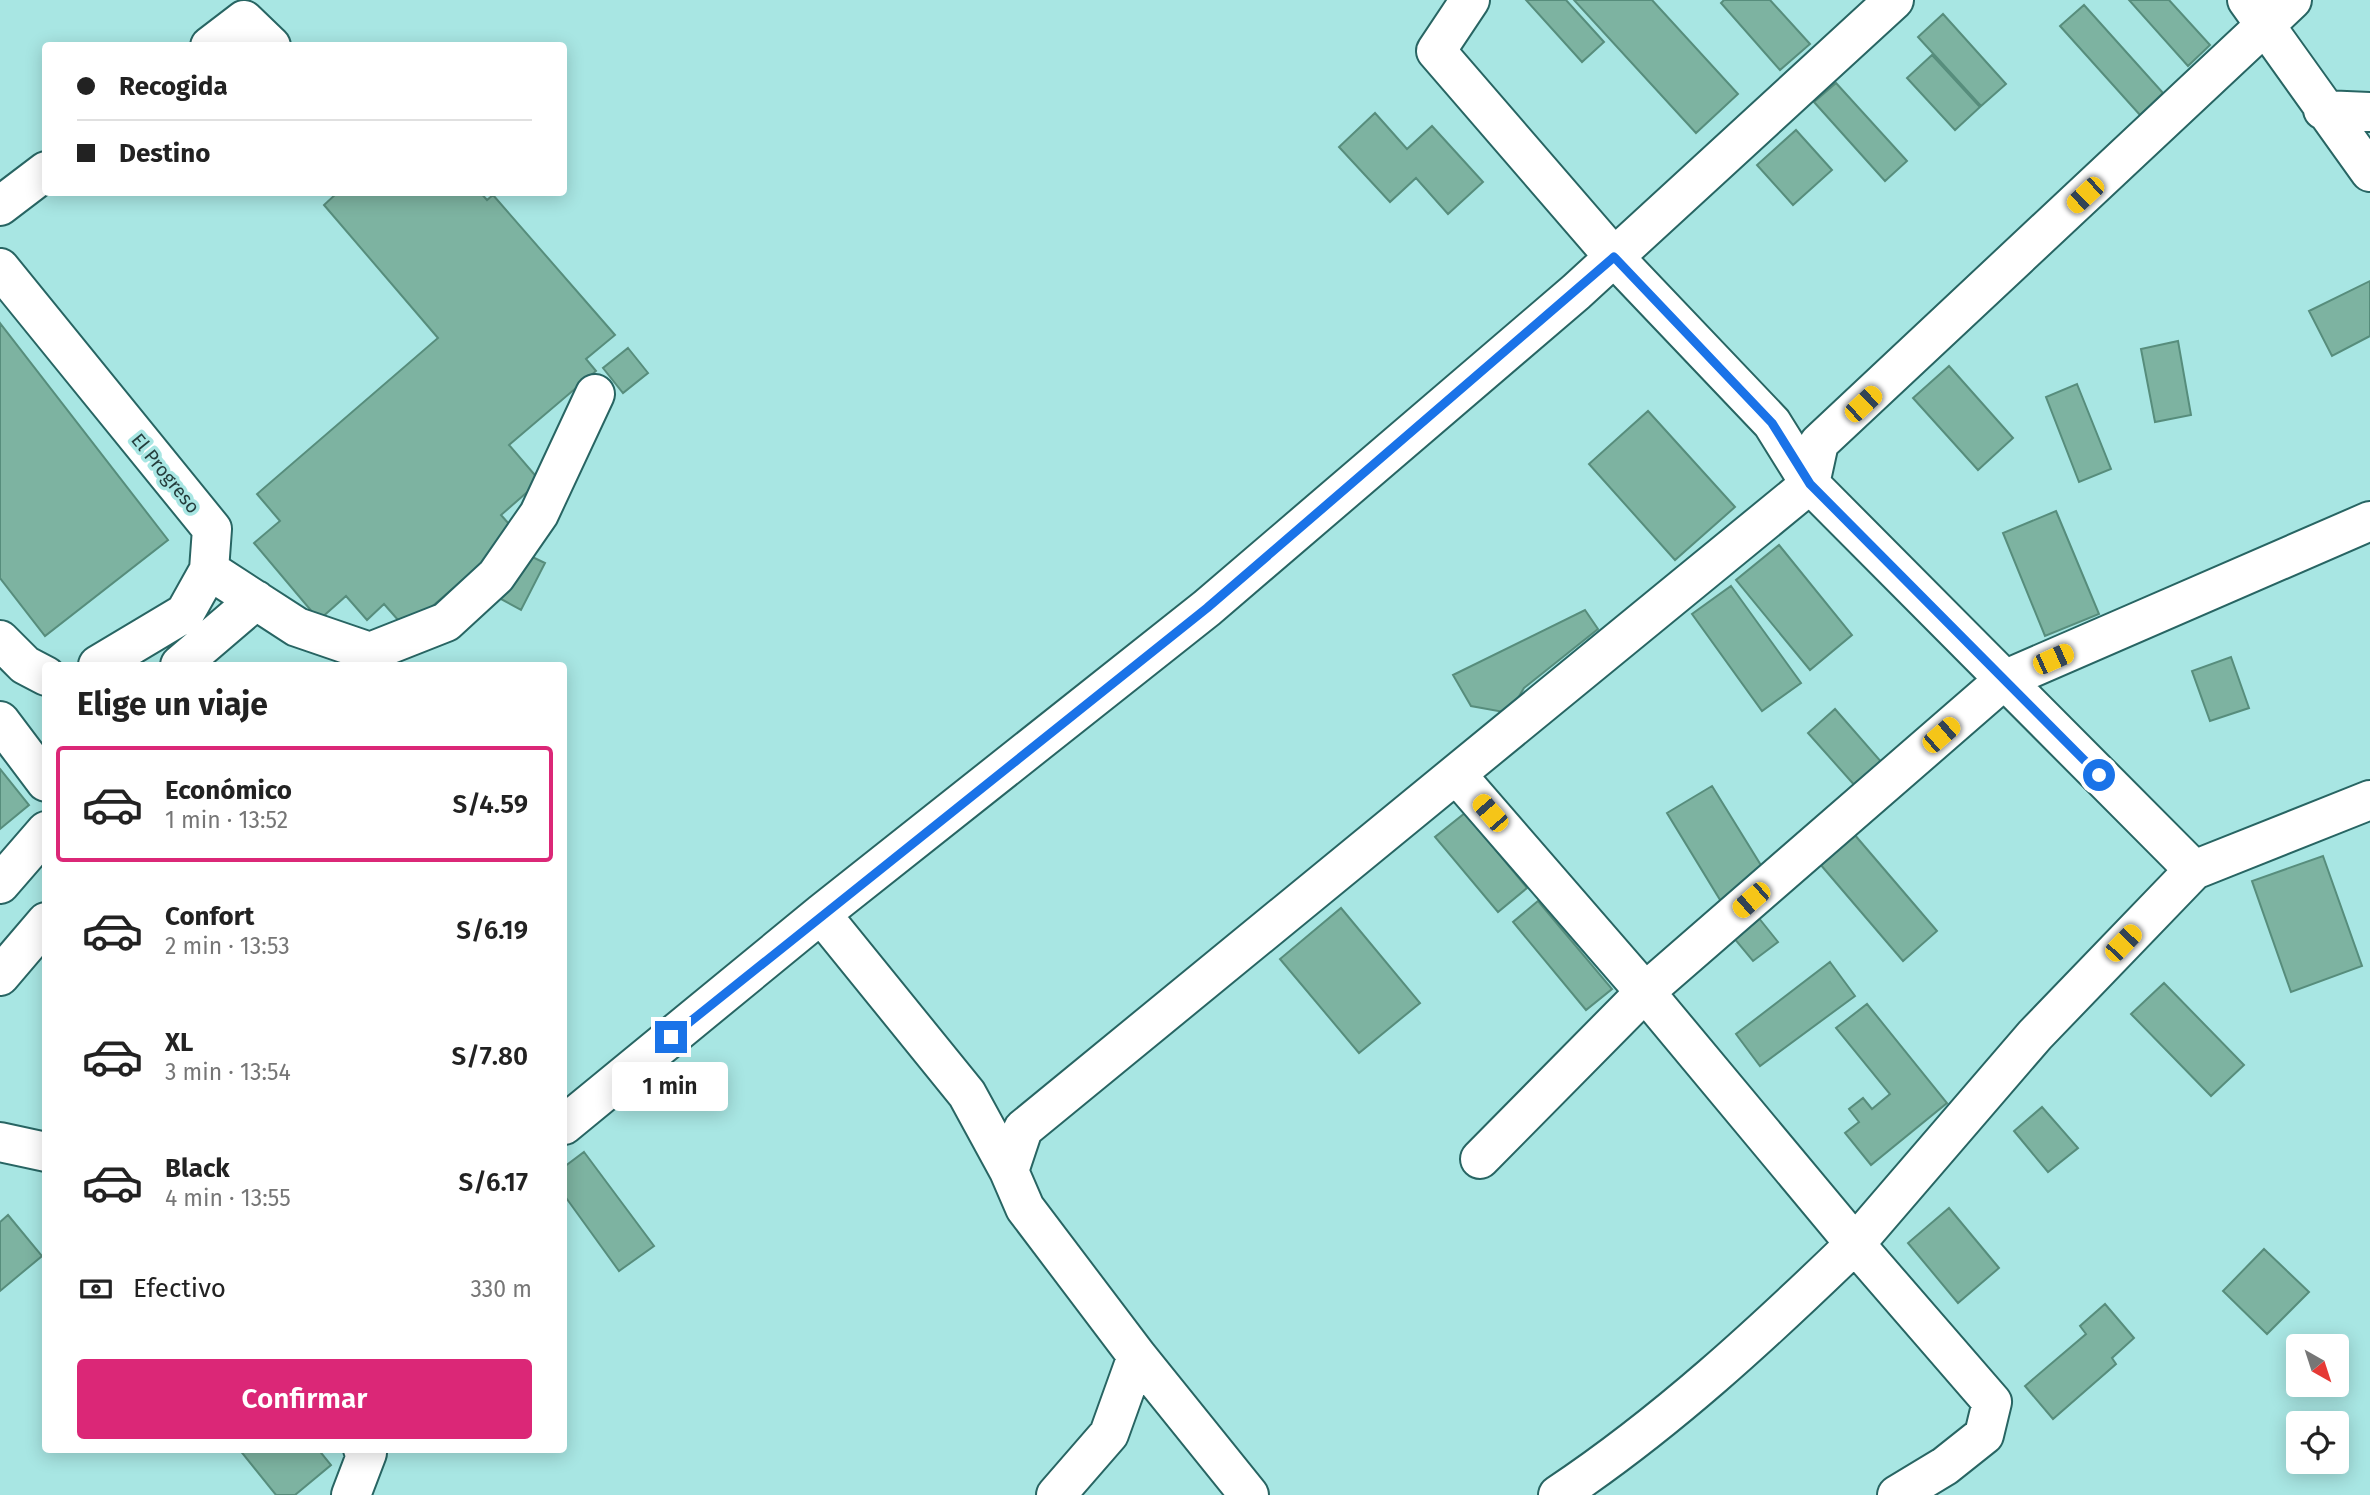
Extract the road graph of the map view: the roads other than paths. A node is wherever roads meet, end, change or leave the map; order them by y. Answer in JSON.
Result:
{"nodes":[{"id":1,"x":1469,"y":0,"type":"edge"},
{"id":2,"x":1895,"y":0,"type":"edge"},
{"id":3,"x":2268,"y":8,"type":"edge"},
{"id":4,"x":216,"y":42,"type":"edge"},
{"id":5,"x":267,"y":42,"type":"edge"},
{"id":6,"x":2323,"y":110,"type":"junction"},
{"id":7,"x":2370,"y":112,"type":"edge"},
{"id":8,"x":2370,"y":172,"type":"edge"},
{"id":9,"x":42,"y":174,"type":"edge"},
{"id":10,"x":0,"y":206,"type":"edge"},
{"id":11,"x":1614,"y":257,"type":"junction"},
{"id":12,"x":0,"y":268,"type":"edge"},
{"id":13,"x":595,"y":394,"type":"dead end"},
{"id":14,"x":1810,"y":484,"type":"junction"},
{"id":15,"x":2370,"y":521,"type":"edge"},
{"id":16,"x":209,"y":570,"type":"junction"},
{"id":17,"x":256,"y":600,"type":"junction"},
{"id":18,"x":0,"y":640,"type":"edge"},
{"id":19,"x":103,"y":662,"type":"edge"},
{"id":20,"x":184,"y":662,"type":"edge"},
{"id":21,"x":42,"y":674,"type":"edge"},
{"id":22,"x":2004,"y":680,"type":"junction"},
{"id":23,"x":0,"y":721,"type":"edge"},
{"id":24,"x":1456,"y":774,"type":"junction"},
{"id":25,"x":42,"y":777,"type":"edge"},
{"id":26,"x":2370,"y":800,"type":"edge"},
{"id":27,"x":42,"y":836,"type":"edge"},
{"id":28,"x":2194,"y":870,"type":"junction"},
{"id":29,"x":0,"y":884,"type":"edge"},
{"id":30,"x":821,"y":914,"type":"junction"},
{"id":31,"x":42,"y":927,"type":"edge"},
{"id":32,"x":0,"y":976,"type":"edge"},
{"id":33,"x":1646,"y":992,"type":"junction"},
{"id":34,"x":567,"y":1123,"type":"edge"},
{"id":35,"x":0,"y":1142,"type":"edge"},
{"id":36,"x":42,"y":1151,"type":"edge"},
{"id":37,"x":1480,"y":1159,"type":"dead end"},
{"id":38,"x":1009,"y":1171,"type":"junction"},
{"id":39,"x":1855,"y":1244,"type":"junction"},
{"id":40,"x":1137,"y":1356,"type":"junction"},
{"id":41,"x":367,"y":1453,"type":"edge"},
{"id":42,"x":351,"y":1495,"type":"edge"},
{"id":43,"x":1056,"y":1495,"type":"edge"},
{"id":44,"x":1249,"y":1495,"type":"edge"},
{"id":45,"x":1558,"y":1495,"type":"edge"},
{"id":46,"x":1897,"y":1495,"type":"edge"}],
"edges":[{"from":1,"to":11,"type":"street"},
{"from":2,"to":11,"type":"street"},
{"from":3,"to":6,"type":"street"},
{"from":3,"to":14,"type":"street"},
{"from":4,"to":5,"type":"street"},
{"from":6,"to":7,"type":"street"},
{"from":6,"to":8,"type":"street"},
{"from":9,"to":10,"type":"street"},
{"from":11,"to":14,"type":"street"},
{"from":11,"to":30,"type":"street"},
{"from":12,"to":16,"type":"street","name":"El Progreso"},
{"from":13,"to":17,"type":"street"},
{"from":14,"to":22,"type":"street"},
{"from":14,"to":24,"type":"street"},
{"from":15,"to":22,"type":"street"},
{"from":16,"to":17,"type":"street"},
{"from":16,"to":19,"type":"street","name":"El Progreso"},
{"from":17,"to":20,"type":"street"},
{"from":18,"to":21,"type":"street"},
{"from":22,"to":28,"type":"street"},
{"from":22,"to":33,"type":"street"},
{"from":23,"to":25,"type":"street"},
{"from":24,"to":33,"type":"street"},
{"from":24,"to":38,"type":"street"},
{"from":26,"to":28,"type":"street"},
{"from":27,"to":29,"type":"street"},
{"from":28,"to":39,"type":"street"},
{"from":30,"to":34,"type":"street"},
{"from":30,"to":38,"type":"street"},
{"from":31,"to":32,"type":"street"},
{"from":33,"to":37,"type":"street"},
{"from":33,"to":39,"type":"street"},
{"from":35,"to":36,"type":"street"},
{"from":38,"to":40,"type":"street"},
{"from":39,"to":45,"type":"street"},
{"from":39,"to":46,"type":"street"},
{"from":40,"to":43,"type":"street"},
{"from":40,"to":44,"type":"street"},
{"from":41,"to":42,"type":"street"}]}
